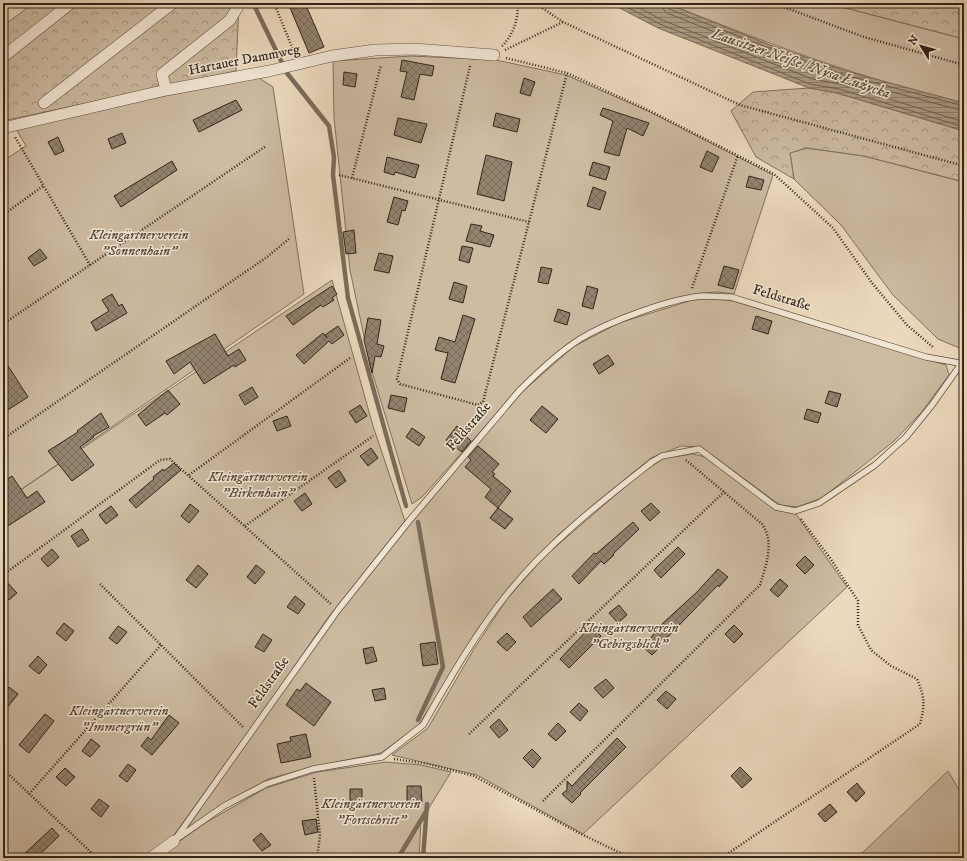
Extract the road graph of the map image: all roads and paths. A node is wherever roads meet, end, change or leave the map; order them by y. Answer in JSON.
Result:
{"nodes":[{"id":1,"x":72,"y":3,"type":"edge"},
{"id":2,"x":173,"y":3,"type":"edge"},
{"id":3,"x":240,"y":3,"type":"edge"},
{"id":4,"x":274,"y":3,"type":"edge"},
{"id":5,"x":518,"y":3,"type":"edge"},
{"id":6,"x":535,"y":3,"type":"edge"},
{"id":7,"x":773,"y":3,"type":"edge"},
{"id":8,"x":562,"y":22,"type":"junction"},
{"id":9,"x":472,"y":54,"type":"junction"},
{"id":10,"x":494,"y":55,"type":"junction"},
{"id":11,"x":3,"y":57,"type":"edge"},
{"id":12,"x":295,"y":65,"type":"junction"},
{"id":13,"x":381,"y":65,"type":"dead end"},
{"id":14,"x":964,"y":65,"type":"edge"},
{"id":15,"x":567,"y":73,"type":"junction"},
{"id":16,"x":166,"y":90,"type":"junction"},
{"id":17,"x":44,"y":103,"type":"dead end"},
{"id":18,"x":6,"y":127,"type":"edge"},
{"id":19,"x":266,"y":146,"type":"dead end"},
{"id":20,"x":738,"y":155,"type":"junction"},
{"id":21,"x":964,"y":166,"type":"edge"},
{"id":22,"x":339,"y":175,"type":"dead end"},
{"id":23,"x":352,"y":178,"type":"junction"},
{"id":24,"x":43,"y":186,"type":"junction"},
{"id":25,"x":438,"y":200,"type":"junction"},
{"id":26,"x":3,"y":215,"type":"edge"},
{"id":27,"x":529,"y":222,"type":"junction"},
{"id":28,"x":290,"y":238,"type":"dead end"},
{"id":29,"x":90,"y":265,"type":"junction"},
{"id":30,"x":688,"y":298,"type":"junction"},
{"id":31,"x":3,"y":324,"type":"edge"},
{"id":32,"x":935,"y":349,"type":"dead end"},
{"id":33,"x":350,"y":358,"type":"dead end"},
{"id":34,"x":373,"y":436,"type":"dead end"},
{"id":35,"x":3,"y":439,"type":"edge"},
{"id":36,"x":677,"y":452,"type":"junction"},
{"id":37,"x":189,"y":475,"type":"junction"},
{"id":38,"x":724,"y":492,"type":"junction"},
{"id":39,"x":795,"y":511,"type":"junction"},
{"id":40,"x":245,"y":526,"type":"junction"},
{"id":41,"x":3,"y":574,"type":"edge"},
{"id":42,"x":100,"y":584,"type":"dead end"},
{"id":43,"x":338,"y":610,"type":"junction"},
{"id":44,"x":161,"y":645,"type":"junction"},
{"id":45,"x":250,"y":733,"type":"junction"},
{"id":46,"x":469,"y":734,"type":"dead end"},
{"id":47,"x":382,"y":757,"type":"junction"},
{"id":48,"x":313,"y":769,"type":"junction"},
{"id":49,"x":3,"y":770,"type":"edge"},
{"id":50,"x":29,"y":794,"type":"junction"},
{"id":51,"x":543,"y":801,"type":"dead end"},
{"id":52,"x":174,"y":840,"type":"junction"},
{"id":53,"x":97,"y":858,"type":"edge"},
{"id":54,"x":151,"y":858,"type":"edge"},
{"id":55,"x":317,"y":858,"type":"edge"},
{"id":56,"x":631,"y":858,"type":"edge"},
{"id":57,"x":721,"y":858,"type":"edge"}],
"edges":[{"from":1,"to":11,"type":"street"},
{"from":2,"to":17,"type":"street"},
{"from":3,"to":16,"type":"street"},
{"from":4,"to":12,"type":"path"},
{"from":5,"to":10,"type":"path"},
{"from":6,"to":8,"type":"path"},
{"from":7,"to":14,"type":"path"},
{"from":8,"to":10,"type":"path"},
{"from":8,"to":21,"type":"path"},
{"from":9,"to":10,"type":"street","name":"Hartauer Dammweg"},
{"from":9,"to":12,"type":"street","name":"Hartauer Dammweg"},
{"from":9,"to":25,"type":"path"},
{"from":10,"to":15,"type":"path"},
{"from":12,"to":16,"type":"street","name":"Hartauer Dammweg"},
{"from":13,"to":23,"type":"path"},
{"from":15,"to":20,"type":"path"},
{"from":15,"to":27,"type":"path"},
{"from":16,"to":18,"type":"street","name":"Hartauer Dammweg"},
{"from":18,"to":24,"type":"path"},
{"from":19,"to":29,"type":"path"},
{"from":20,"to":30,"type":"path"},
{"from":20,"to":32,"type":"path"},
{"from":22,"to":23,"type":"path"},
{"from":23,"to":25,"type":"path"},
{"from":24,"to":26,"type":"path"},
{"from":24,"to":29,"type":"path"},
{"from":25,"to":27,"type":"path"},
{"from":25,"to":27,"type":"path"},
{"from":28,"to":35,"type":"path"},
{"from":29,"to":31,"type":"path"},
{"from":30,"to":39,"type":"lane","name":"Feldstraße"},
{"from":30,"to":43,"type":"lane","name":"Feldstraße"},
{"from":33,"to":37,"type":"path"},
{"from":34,"to":40,"type":"path"},
{"from":36,"to":38,"type":"path"},
{"from":36,"to":39,"type":"lane"},
{"from":36,"to":47,"type":"lane"},
{"from":37,"to":40,"type":"path"},
{"from":37,"to":41,"type":"path"},
{"from":38,"to":46,"type":"path"},
{"from":38,"to":51,"type":"path"},
{"from":39,"to":57,"type":"path"},
{"from":40,"to":43,"type":"path"},
{"from":42,"to":44,"type":"path"},
{"from":43,"to":45,"type":"lane","name":"Feldstraße"},
{"from":44,"to":45,"type":"path"},
{"from":44,"to":50,"type":"path"},
{"from":45,"to":52,"type":"lane","name":"Feldstraße"},
{"from":47,"to":48,"type":"lane"},
{"from":47,"to":56,"type":"path"},
{"from":48,"to":52,"type":"lane"},
{"from":48,"to":55,"type":"path"},
{"from":49,"to":50,"type":"path"},
{"from":50,"to":53,"type":"path"},
{"from":52,"to":54,"type":"street","name":"Feldstraße"}]}
